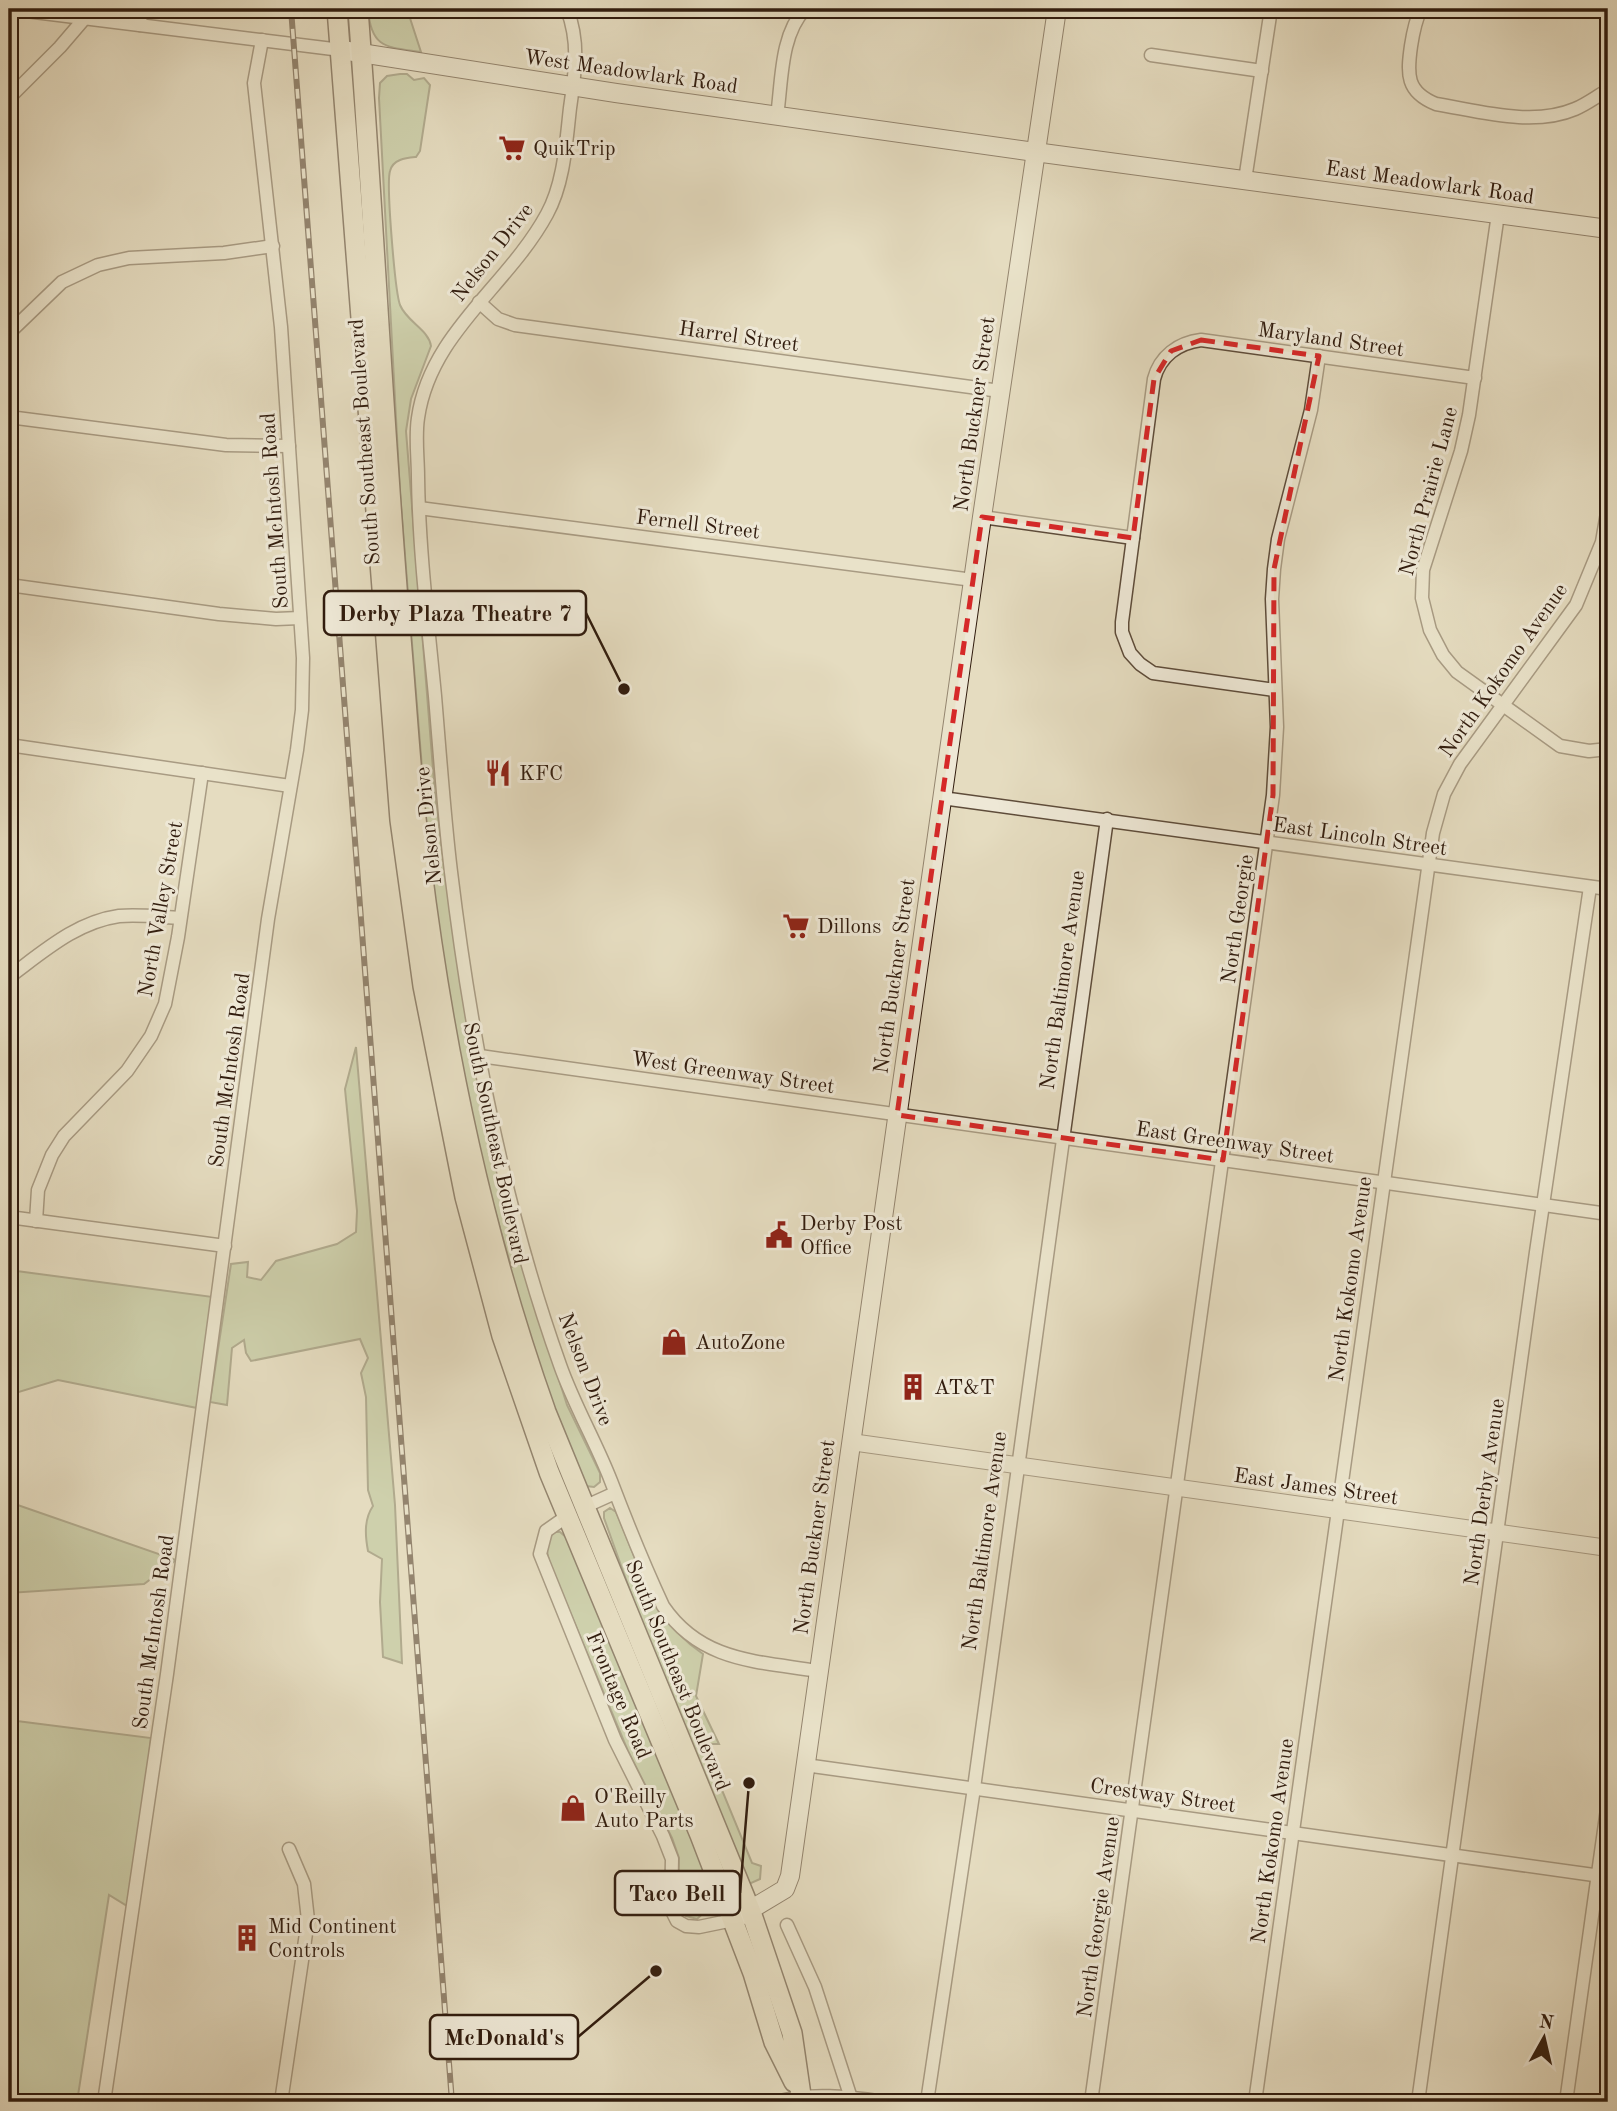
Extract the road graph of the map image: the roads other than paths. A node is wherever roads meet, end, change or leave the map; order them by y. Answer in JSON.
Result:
{"nodes":[{"id":1,"x":10,"y":9,"type":"edge"},
{"id":2,"x":141,"y":9,"type":"edge"},
{"id":3,"x":337,"y":9,"type":"edge"},
{"id":4,"x":359,"y":9,"type":"edge"},
{"id":5,"x":567,"y":9,"type":"edge"},
{"id":6,"x":805,"y":9,"type":"edge"},
{"id":7,"x":1057,"y":9,"type":"edge"},
{"id":8,"x":1271,"y":9,"type":"edge"},
{"id":9,"x":1421,"y":9,"type":"edge"},
{"id":10,"x":84,"y":19,"type":"junction"},
{"id":11,"x":140,"y":25,"type":"junction"},
{"id":12,"x":262,"y":40,"type":"junction"},
{"id":13,"x":341,"y":50,"type":"junction"},
{"id":14,"x":362,"y":53,"type":"junction"},
{"id":15,"x":1151,"y":55,"type":"dead end"},
{"id":16,"x":1262,"y":71,"type":"junction"},
{"id":17,"x":573,"y":87,"type":"junction"},
{"id":18,"x":1608,"y":90,"type":"edge"},
{"id":19,"x":9,"y":98,"type":"edge"},
{"id":20,"x":777,"y":116,"type":"junction"},
{"id":21,"x":1035,"y":152,"type":"junction"},
{"id":22,"x":1245,"y":180,"type":"junction"},
{"id":23,"x":1499,"y":214,"type":"junction"},
{"id":24,"x":1608,"y":229,"type":"edge"},
{"id":25,"x":273,"y":246,"type":"junction"},
{"id":26,"x":479,"y":302,"type":"junction"},
{"id":27,"x":9,"y":334,"type":"edge"},
{"id":28,"x":1319,"y":356,"type":"junction"},
{"id":29,"x":1475,"y":378,"type":"junction"},
{"id":30,"x":1000,"y":391,"type":"junction"},
{"id":31,"x":9,"y":417,"type":"edge"},
{"id":32,"x":289,"y":446,"type":"junction"},
{"id":33,"x":1608,"y":507,"type":"edge"},
{"id":34,"x":419,"y":508,"type":"junction"},
{"id":35,"x":982,"y":517,"type":"junction"},
{"id":36,"x":1133,"y":538,"type":"junction"},
{"id":37,"x":973,"y":580,"type":"junction"},
{"id":38,"x":9,"y":585,"type":"edge"},
{"id":39,"x":300,"y":618,"type":"junction"},
{"id":40,"x":1275,"y":690,"type":"junction"},
{"id":41,"x":1503,"y":705,"type":"junction"},
{"id":42,"x":9,"y":745,"type":"edge"},
{"id":43,"x":1608,"y":749,"type":"edge"},
{"id":44,"x":202,"y":773,"type":"junction"},
{"id":45,"x":290,"y":786,"type":"junction"},
{"id":46,"x":942,"y":798,"type":"junction"},
{"id":47,"x":1107,"y":820,"type":"junction"},
{"id":48,"x":1267,"y":842,"type":"junction"},
{"id":49,"x":1428,"y":865,"type":"junction"},
{"id":50,"x":1590,"y":887,"type":"junction"},
{"id":51,"x":1608,"y":889,"type":"edge"},
{"id":52,"x":180,"y":918,"type":"junction"},
{"id":53,"x":9,"y":977,"type":"edge"},
{"id":54,"x":480,"y":1056,"type":"junction"},
{"id":55,"x":897,"y":1115,"type":"junction"},
{"id":56,"x":1063,"y":1138,"type":"junction"},
{"id":57,"x":1223,"y":1160,"type":"junction"},
{"id":58,"x":1383,"y":1182,"type":"junction"},
{"id":59,"x":1543,"y":1205,"type":"junction"},
{"id":60,"x":1608,"y":1214,"type":"edge"},
{"id":61,"x":9,"y":1217,"type":"edge"},
{"id":62,"x":36,"y":1221,"type":"junction"},
{"id":63,"x":225,"y":1245,"type":"junction"},
{"id":64,"x":851,"y":1442,"type":"junction"},
{"id":65,"x":541,"y":1450,"type":"junction"},
{"id":66,"x":1017,"y":1465,"type":"junction"},
{"id":67,"x":1178,"y":1488,"type":"junction"},
{"id":68,"x":615,"y":1493,"type":"junction"},
{"id":69,"x":584,"y":1507,"type":"junction"},
{"id":70,"x":1337,"y":1510,"type":"junction"},
{"id":71,"x":566,"y":1517,"type":"junction"},
{"id":72,"x":1497,"y":1532,"type":"junction"},
{"id":73,"x":1608,"y":1548,"type":"edge"},
{"id":74,"x":614,"y":1578,"type":"junction"},
{"id":75,"x":818,"y":1671,"type":"junction"},
{"id":76,"x":805,"y":1765,"type":"junction"},
{"id":77,"x":974,"y":1788,"type":"junction"},
{"id":78,"x":1608,"y":1802,"type":"edge"},
{"id":79,"x":1133,"y":1811,"type":"junction"},
{"id":80,"x":1293,"y":1833,"type":"junction"},
{"id":81,"x":289,"y":1849,"type":"dead end"},
{"id":82,"x":1453,"y":1856,"type":"junction"},
{"id":83,"x":1603,"y":1877,"type":"edge"},
{"id":84,"x":742,"y":1916,"type":"junction"},
{"id":85,"x":787,"y":1925,"type":"dead end"},
{"id":86,"x":851,"y":2098,"type":"junction"},
{"id":87,"x":802,"y":2099,"type":"edge"},
{"id":88,"x":104,"y":2102,"type":"edge"},
{"id":89,"x":281,"y":2102,"type":"edge"},
{"id":90,"x":776,"y":2102,"type":"edge"},
{"id":91,"x":885,"y":2102,"type":"edge"},
{"id":92,"x":928,"y":2102,"type":"edge"},
{"id":93,"x":1091,"y":2102,"type":"edge"},
{"id":94,"x":1255,"y":2102,"type":"edge"},
{"id":95,"x":1418,"y":2102,"type":"edge"},
{"id":96,"x":1566,"y":2102,"type":"edge"}],
"edges":[{"from":1,"to":10,"type":"street","name":"West Meadowlark Road"},
{"from":2,"to":11,"type":"street"},
{"from":3,"to":13,"type":"main road","name":"South Southeast Boulevard"},
{"from":4,"to":14,"type":"main road","name":"South Southeast Boulevard"},
{"from":5,"to":17,"type":"street","name":"Nelson Drive"},
{"from":6,"to":20,"type":"street"},
{"from":7,"to":21,"type":"main road","name":"North Buckner Street"},
{"from":8,"to":16,"type":"street"},
{"from":9,"to":18,"type":"street"},
{"from":10,"to":11,"type":"street","name":"West Meadowlark Road"},
{"from":10,"to":19,"type":"street"},
{"from":11,"to":12,"type":"street","name":"West Meadowlark Road"},
{"from":12,"to":13,"type":"street","name":"West Meadowlark Road"},
{"from":12,"to":25,"type":"street","name":"South McIntosh Road"},
{"from":13,"to":14,"type":"main road","name":"West Meadowlark Road"},
{"from":13,"to":65,"type":"main road","name":"South Southeast Boulevard"},
{"from":14,"to":17,"type":"main road","name":"West Meadowlark Road"},
{"from":14,"to":69,"type":"main road","name":"South Southeast Boulevard"},
{"from":15,"to":16,"type":"street"},
{"from":16,"to":22,"type":"street"},
{"from":17,"to":20,"type":"main road","name":"West Meadowlark Road"},
{"from":17,"to":26,"type":"street","name":"Nelson Drive"},
{"from":20,"to":21,"type":"main road","name":"West Meadowlark Road"},
{"from":21,"to":22,"type":"main road","name":"West Meadowlark Road"},
{"from":21,"to":30,"type":"main road","name":"North Buckner Street"},
{"from":22,"to":23,"type":"main road","name":"East Meadowlark Road"},
{"from":23,"to":24,"type":"main road","name":"East Meadowlark Road"},
{"from":23,"to":29,"type":"street","name":"North Prairie Lane"},
{"from":25,"to":27,"type":"street"},
{"from":25,"to":32,"type":"street","name":"South McIntosh Road"},
{"from":26,"to":30,"type":"street","name":"Harrel Street"},
{"from":26,"to":34,"type":"street","name":"Nelson Drive"},
{"from":28,"to":29,"type":"street","name":"Maryland Street"},
{"from":28,"to":36,"type":"street","name":"Maryland Street"},
{"from":28,"to":40,"type":"street","name":"North Georgie"},
{"from":29,"to":41,"type":"street","name":"North Prairie Lane"},
{"from":30,"to":35,"type":"main road","name":"North Buckner Street"},
{"from":31,"to":32,"type":"street"},
{"from":32,"to":39,"type":"street","name":"South McIntosh Road"},
{"from":33,"to":41,"type":"street","name":"North Kokomo Avenue"},
{"from":34,"to":37,"type":"street","name":"Fernell Street"},
{"from":34,"to":54,"type":"street","name":"Nelson Drive"},
{"from":35,"to":36,"type":"street"},
{"from":35,"to":37,"type":"main road","name":"North Buckner Street"},
{"from":36,"to":40,"type":"street"},
{"from":37,"to":46,"type":"main road","name":"North Buckner Street"},
{"from":38,"to":39,"type":"street"},
{"from":39,"to":45,"type":"street","name":"South McIntosh Road"},
{"from":40,"to":48,"type":"street","name":"North Georgie"},
{"from":41,"to":43,"type":"street","name":"North Prairie Lane"},
{"from":41,"to":49,"type":"street","name":"North Kokomo Avenue"},
{"from":42,"to":44,"type":"street"},
{"from":44,"to":45,"type":"street"},
{"from":44,"to":52,"type":"street","name":"North Valley Street"},
{"from":45,"to":63,"type":"street","name":"South McIntosh Road"},
{"from":46,"to":47,"type":"street","name":"East Lincoln Street"},
{"from":46,"to":55,"type":"main road","name":"North Buckner Street"},
{"from":47,"to":48,"type":"street","name":"East Lincoln Street"},
{"from":47,"to":56,"type":"street","name":"North Baltimore Avenue"},
{"from":48,"to":49,"type":"street","name":"East Lincoln Street"},
{"from":48,"to":57,"type":"street","name":"North Georgie"},
{"from":49,"to":50,"type":"street","name":"East Lincoln Street"},
{"from":49,"to":58,"type":"street","name":"North Kokomo Avenue"},
{"from":50,"to":51,"type":"street","name":"East Lincoln Street"},
{"from":50,"to":59,"type":"street","name":"North Derby Avenue"},
{"from":52,"to":53,"type":"street"},
{"from":52,"to":62,"type":"street","name":"North Valley Street"},
{"from":54,"to":55,"type":"street","name":"West Greenway Street"},
{"from":54,"to":68,"type":"street","name":"Nelson Drive"},
{"from":55,"to":56,"type":"street","name":"West Greenway Street"},
{"from":55,"to":64,"type":"main road","name":"North Buckner Street"},
{"from":56,"to":57,"type":"street","name":"East Greenway Street"},
{"from":56,"to":66,"type":"street","name":"North Baltimore Avenue"},
{"from":57,"to":58,"type":"street","name":"East Greenway Street"},
{"from":57,"to":67,"type":"street","name":"North Georgie"},
{"from":58,"to":59,"type":"street","name":"East Greenway Street"},
{"from":58,"to":70,"type":"street","name":"North Kokomo Avenue"},
{"from":59,"to":60,"type":"street","name":"East Greenway Street"},
{"from":59,"to":72,"type":"street","name":"North Derby Avenue"},
{"from":61,"to":62,"type":"street"},
{"from":62,"to":63,"type":"street"},
{"from":63,"to":88,"type":"street","name":"South McIntosh Road"},
{"from":64,"to":66,"type":"street","name":"East James Street"},
{"from":64,"to":75,"type":"main road","name":"North Buckner Street"},
{"from":65,"to":69,"type":"main road"},
{"from":65,"to":71,"type":"main road","name":"South Southeast Boulevard"},
{"from":66,"to":67,"type":"street","name":"East James Street"},
{"from":66,"to":77,"type":"street","name":"North Baltimore Avenue"},
{"from":67,"to":70,"type":"street","name":"East James Street"},
{"from":67,"to":79,"type":"street","name":"North Georgie Avenue"},
{"from":68,"to":69,"type":"street"},
{"from":68,"to":75,"type":"street","name":"Nelson Drive"},
{"from":69,"to":74,"type":"main road","name":"South Southeast Boulevard"},
{"from":70,"to":72,"type":"street","name":"East James Street"},
{"from":70,"to":80,"type":"street","name":"North Kokomo Avenue"},
{"from":71,"to":74,"type":"main road"},
{"from":71,"to":84,"type":"main road","name":"South Southeast Boulevard"},
{"from":71,"to":84,"type":"street","name":"Frontage Road"},
{"from":72,"to":73,"type":"street","name":"East James Street"},
{"from":72,"to":82,"type":"street","name":"North Derby Avenue"},
{"from":74,"to":84,"type":"main road","name":"South Southeast Boulevard"},
{"from":75,"to":76,"type":"main road","name":"North Buckner Street"},
{"from":76,"to":77,"type":"street","name":"Crestway Street"},
{"from":76,"to":84,"type":"main road","name":"North Buckner Street"},
{"from":77,"to":79,"type":"street","name":"Crestway Street"},
{"from":77,"to":92,"type":"street","name":"North Baltimore Avenue"},
{"from":78,"to":83,"type":"street"},
{"from":79,"to":80,"type":"street","name":"Crestway Street"},
{"from":79,"to":93,"type":"street","name":"North Georgie Avenue"},
{"from":80,"to":82,"type":"street","name":"Crestway Street"},
{"from":80,"to":94,"type":"street","name":"North Kokomo Avenue"},
{"from":81,"to":89,"type":"street"},
{"from":82,"to":83,"type":"street","name":"Crestway Street"},
{"from":82,"to":95,"type":"street","name":"North Derby Avenue"},
{"from":83,"to":96,"type":"street"},
{"from":84,"to":87,"type":"main road","name":"South Southeast Boulevard"},
{"from":85,"to":86,"type":"street"},
{"from":86,"to":87,"type":"street"},
{"from":86,"to":91,"type":"street"},
{"from":87,"to":90,"type":"street"}]}
